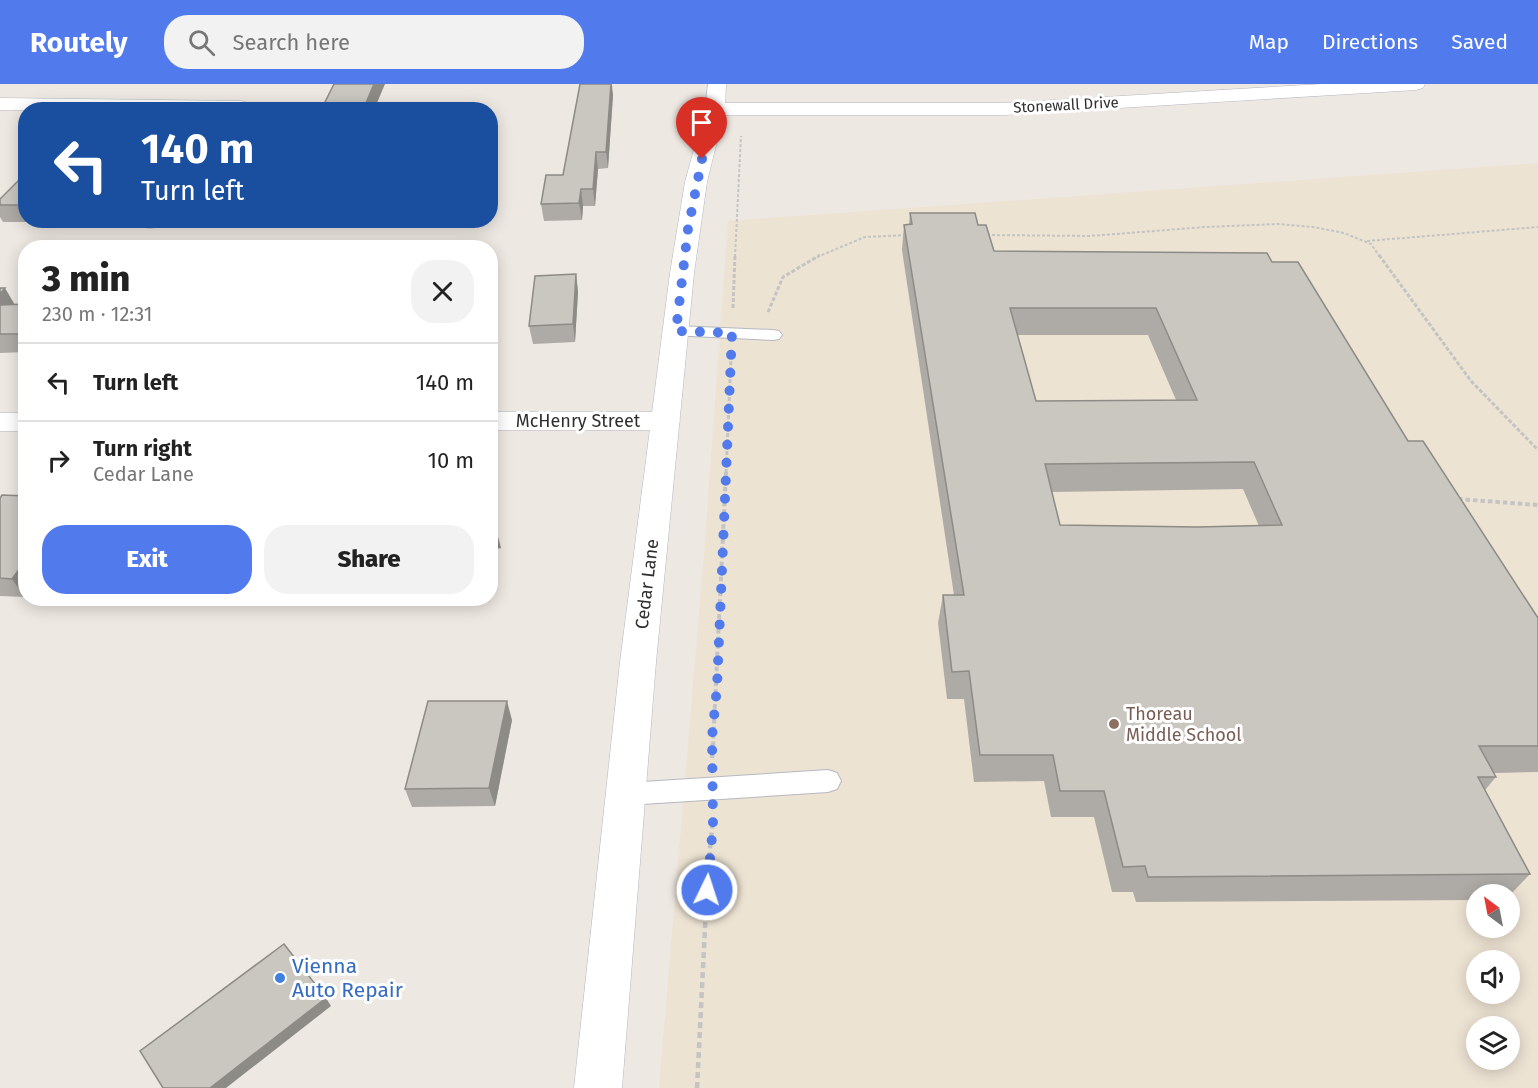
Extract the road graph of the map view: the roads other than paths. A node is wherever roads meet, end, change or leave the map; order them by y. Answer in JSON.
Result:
{"nodes":[{"id":1,"x":717,"y":84,"type":"edge"},
{"id":2,"x":1131,"y":84,"type":"edge"},
{"id":3,"x":1416,"y":84,"type":"edge"},
{"id":4,"x":1146,"y":101,"type":"junction"},
{"id":5,"x":0,"y":104,"type":"edge"},
{"id":6,"x":18,"y":104,"type":"edge"},
{"id":7,"x":715,"y":110,"type":"junction"},
{"id":8,"x":676,"y":331,"type":"junction"},
{"id":9,"x":766,"y":335,"type":"road end"},
{"id":10,"x":498,"y":421,"type":"edge"},
{"id":11,"x":666,"y":421,"type":"junction"},
{"id":12,"x":0,"y":422,"type":"edge"},
{"id":13,"x":18,"y":422,"type":"edge"},
{"id":14,"x":828,"y":781,"type":"dead end"},
{"id":15,"x":627,"y":794,"type":"junction"},
{"id":16,"x":598,"y":1088,"type":"edge"}],
"edges":[{"from":1,"to":7,"type":"street","name":"Cedar Lane"},
{"from":2,"to":4,"type":"street"},
{"from":3,"to":4,"type":"street","name":"Stonewall Drive"},
{"from":4,"to":7,"type":"street","name":"Stonewall Drive"},
{"from":5,"to":6,"type":"street"},
{"from":7,"to":8,"type":"street","name":"Cedar Lane"},
{"from":8,"to":9,"type":"lane"},
{"from":8,"to":11,"type":"street","name":"Cedar Lane"},
{"from":10,"to":11,"type":"street","name":"McHenry Street"},
{"from":11,"to":15,"type":"street","name":"Cedar Lane"},
{"from":12,"to":13,"type":"street"},
{"from":14,"to":15,"type":"lane"},
{"from":15,"to":16,"type":"street","name":"Cedar Lane"}]}
